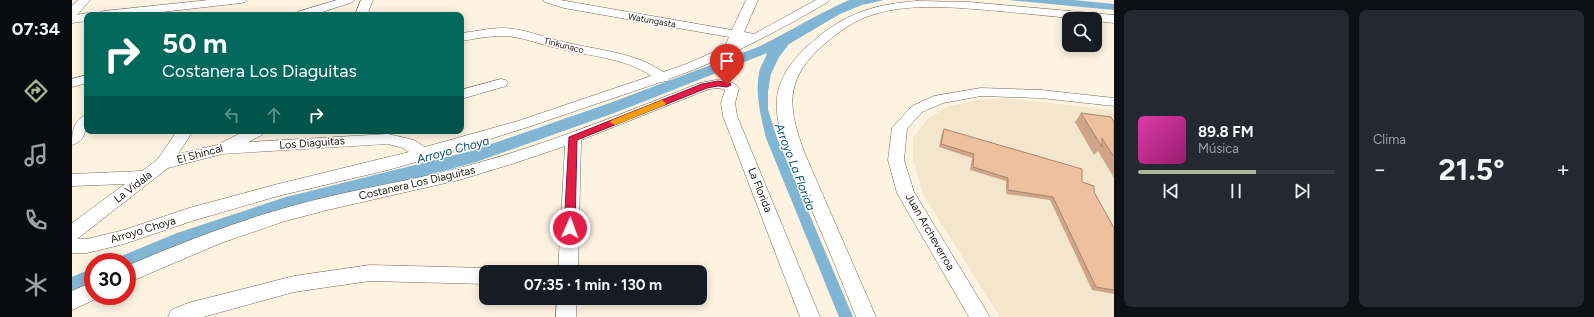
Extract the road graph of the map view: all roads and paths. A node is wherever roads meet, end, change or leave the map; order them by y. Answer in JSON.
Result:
{"nodes":[{"id":1,"x":84,"y":0,"type":"edge"},
{"id":2,"x":241,"y":0,"type":"edge"},
{"id":3,"x":349,"y":0,"type":"edge"},
{"id":4,"x":367,"y":0,"type":"edge"},
{"id":5,"x":549,"y":0,"type":"edge"},
{"id":6,"x":752,"y":0,"type":"edge"},
{"id":7,"x":824,"y":0,"type":"edge"},
{"id":8,"x":131,"y":12,"type":"edge"},
{"id":9,"x":311,"y":12,"type":"edge"},
{"id":10,"x":362,"y":12,"type":"edge"},
{"id":11,"x":72,"y":13,"type":"edge"},
{"id":12,"x":84,"y":17,"type":"edge"},
{"id":13,"x":72,"y":18,"type":"edge"},
{"id":14,"x":1114,"y":19,"type":"edge"},
{"id":15,"x":737,"y":35,"type":"junction"},
{"id":16,"x":464,"y":37,"type":"edge"},
{"id":17,"x":756,"y":38,"type":"junction"},
{"id":18,"x":730,"y":50,"type":"junction"},
{"id":19,"x":663,"y":78,"type":"junction"},
{"id":20,"x":84,"y":80,"type":"edge"},
{"id":21,"x":72,"y":83,"type":"edge"},
{"id":22,"x":501,"y":83,"type":"dead end"},
{"id":23,"x":705,"y":86,"type":"joint"},
{"id":24,"x":464,"y":94,"type":"edge"},
{"id":25,"x":1114,"y":102,"type":"edge"},
{"id":26,"x":84,"y":124,"type":"edge"},
{"id":27,"x":183,"y":134,"type":"edge"},
{"id":28,"x":251,"y":134,"type":"edge"},
{"id":29,"x":392,"y":135,"type":"edge"},
{"id":30,"x":572,"y":139,"type":"junction"},
{"id":31,"x":72,"y":140,"type":"edge"},
{"id":32,"x":222,"y":149,"type":"junction"},
{"id":33,"x":424,"y":154,"type":"junction"},
{"id":34,"x":163,"y":164,"type":"junction"},
{"id":35,"x":147,"y":177,"type":"junction"},
{"id":36,"x":72,"y":180,"type":"edge"},
{"id":37,"x":72,"y":233,"type":"edge"},
{"id":38,"x":72,"y":246,"type":"edge"},
{"id":39,"x":568,"y":265,"type":"edge"},
{"id":40,"x":136,"y":271,"type":"edge"},
{"id":41,"x":479,"y":276,"type":"edge"},
{"id":42,"x":84,"y":295,"type":"edge"},
{"id":43,"x":72,"y":301,"type":"edge"},
{"id":44,"x":567,"y":305,"type":"edge"},
{"id":45,"x":178,"y":317,"type":"edge"},
{"id":46,"x":566,"y":317,"type":"edge"},
{"id":47,"x":810,"y":317,"type":"edge"},
{"id":48,"x":866,"y":317,"type":"edge"},
{"id":49,"x":980,"y":317,"type":"edge"}],
"edges":[{"from":1,"to":11,"type":"street"},
{"from":2,"to":8,"type":"street"},
{"from":3,"to":9,"type":"street"},
{"from":4,"to":10,"type":"street"},
{"from":5,"to":15,"type":"street","name":"Watungasta"},
{"from":6,"to":15,"type":"street"},
{"from":7,"to":17,"type":"street","name":"Arroyo Choya"},
{"from":12,"to":13,"type":"street"},
{"from":14,"to":48,"type":"street"},
{"from":15,"to":17,"type":"street","name":"Watungasta"},
{"from":15,"to":18,"type":"street"},
{"from":16,"to":19,"type":"street","name":"Tinkunaco"},
{"from":17,"to":18,"type":"street","name":"Arroyo Choya"},
{"from":18,"to":19,"type":"street","name":"Arroyo Choya"},
{"from":19,"to":33,"type":"street","name":"Arroyo Choya"},
{"from":20,"to":21,"type":"street"},
{"from":22,"to":24,"type":"street"},
{"from":23,"to":30,"type":"street","name":"Costanera Los Diaguitas"},
{"from":23,"to":47,"type":"street","name":"La Florida"},
{"from":25,"to":49,"type":"street","name":"Juan Archeverroa"},
{"from":26,"to":31,"type":"street"},
{"from":27,"to":34,"type":"street","name":"La Vidala"},
{"from":28,"to":32,"type":"street","name":"El Shincal"},
{"from":29,"to":32,"type":"street","name":"Los Diaguitas"},
{"from":29,"to":33,"type":"street","name":"Los Diaguitas"},
{"from":30,"to":39,"type":"street"},
{"from":30,"to":40,"type":"street","name":"Costanera Los Diaguitas"},
{"from":32,"to":34,"type":"street","name":"El Shincal"},
{"from":33,"to":38,"type":"street","name":"Arroyo Choya"},
{"from":34,"to":35,"type":"street","name":"La Vidala"},
{"from":35,"to":36,"type":"street"},
{"from":35,"to":37,"type":"street","name":"La Vidala"},
{"from":41,"to":45,"type":"street"},
{"from":42,"to":43,"type":"street"},
{"from":44,"to":46,"type":"street"}]}
